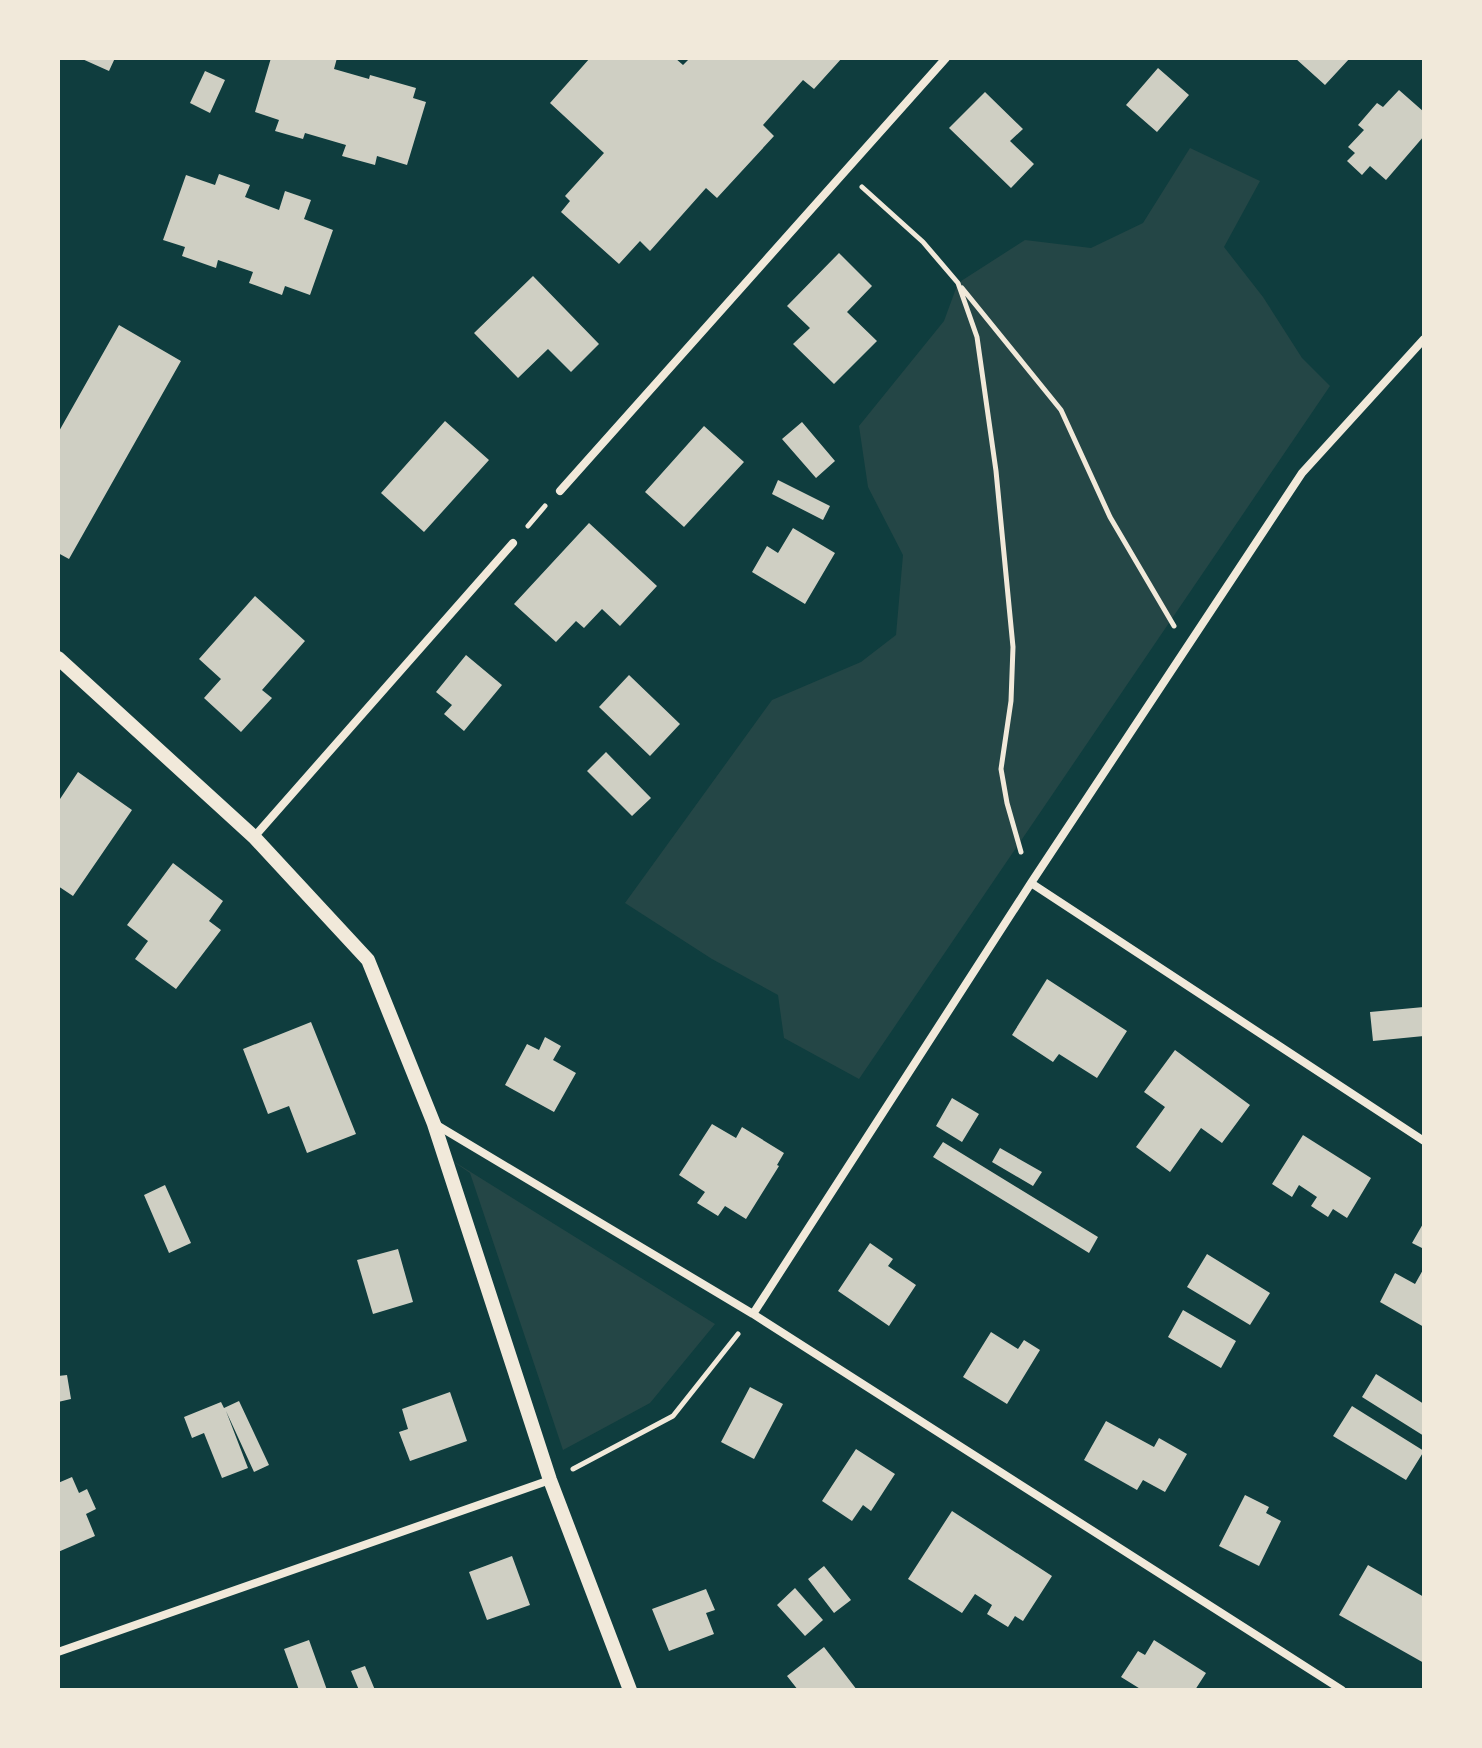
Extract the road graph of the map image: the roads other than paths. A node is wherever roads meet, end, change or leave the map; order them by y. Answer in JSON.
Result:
{"nodes":[{"id":1,"x":946,"y":58,"type":"edge"},
{"id":2,"x":1424,"y":339,"type":"edge"},
{"id":3,"x":560,"y":491,"type":"road end"},
{"id":4,"x":513,"y":543,"type":"road end"},
{"id":5,"x":58,"y":658,"type":"edge"},
{"id":6,"x":254,"y":837,"type":"junction"},
{"id":7,"x":1031,"y":883,"type":"junction"},
{"id":8,"x":434,"y":1124,"type":"junction"},
{"id":9,"x":1424,"y":1141,"type":"edge"},
{"id":10,"x":753,"y":1314,"type":"junction"},
{"id":11,"x":550,"y":1480,"type":"junction"},
{"id":12,"x":58,"y":1652,"type":"edge"},
{"id":13,"x":630,"y":1690,"type":"edge"},
{"id":14,"x":1342,"y":1690,"type":"edge"}],
"edges":[{"from":1,"to":3,"type":"street"},
{"from":2,"to":7,"type":"street"},
{"from":4,"to":6,"type":"street"},
{"from":5,"to":6,"type":"street"},
{"from":6,"to":8,"type":"street"},
{"from":7,"to":9,"type":"street"},
{"from":7,"to":10,"type":"street"},
{"from":8,"to":10,"type":"street"},
{"from":8,"to":11,"type":"street"},
{"from":10,"to":14,"type":"street"},
{"from":11,"to":12,"type":"street"},
{"from":11,"to":13,"type":"street"}]}
